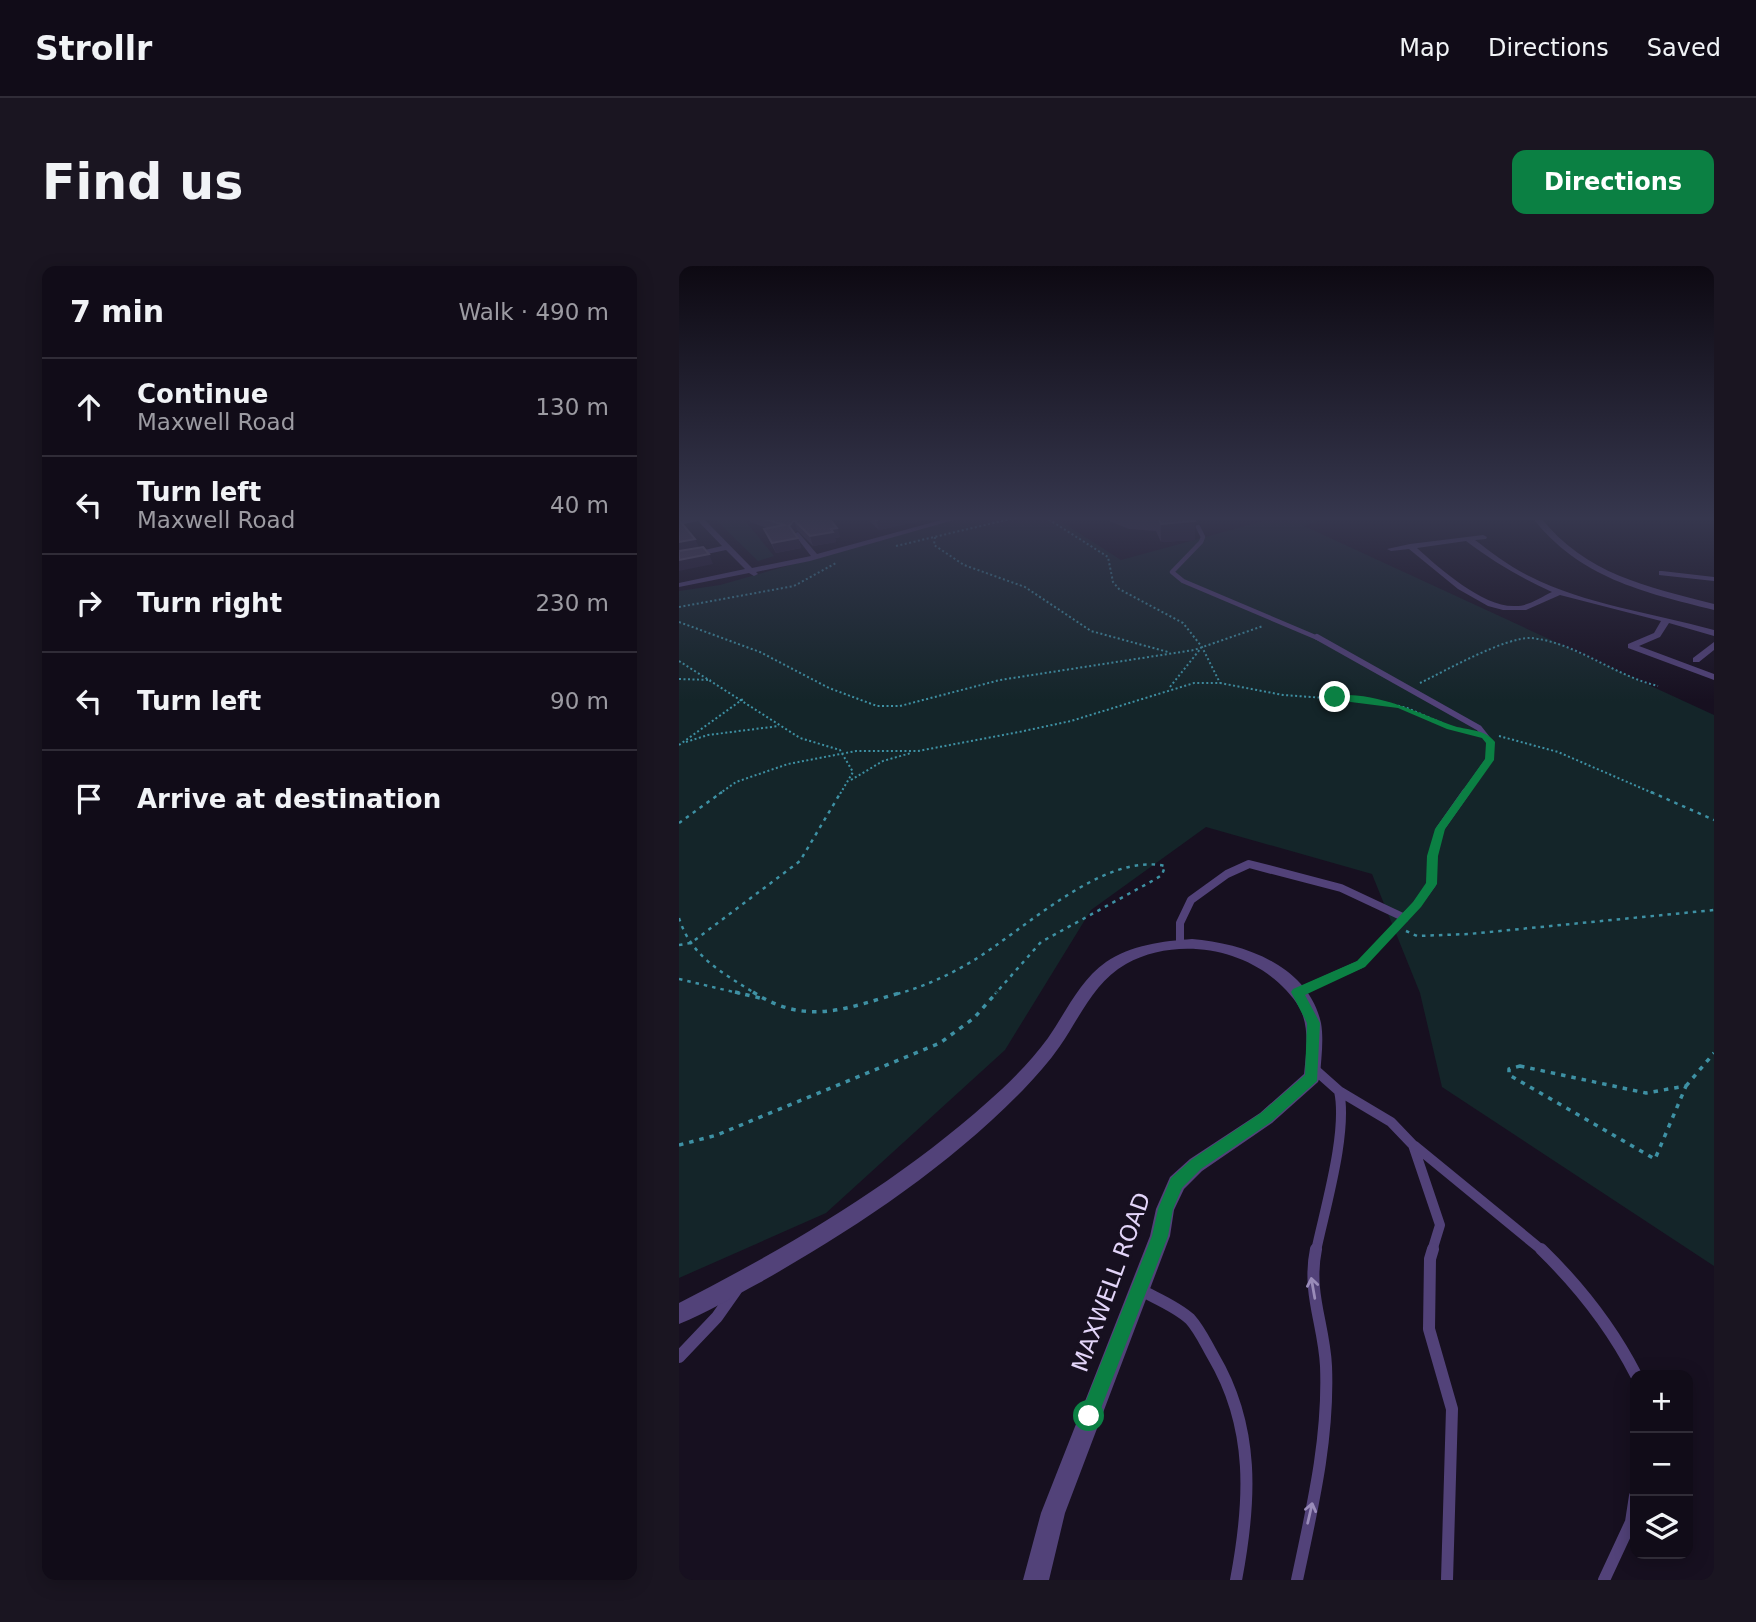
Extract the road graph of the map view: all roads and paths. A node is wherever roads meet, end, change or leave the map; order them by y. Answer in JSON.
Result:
{"nodes":[{"id":1,"x":711,"y":578,"type":"edge"},
{"id":2,"x":808,"y":578,"type":"edge"},
{"id":3,"x":1001,"y":578,"type":"edge"},
{"id":4,"x":1112,"y":578,"type":"edge"},
{"id":5,"x":1180,"y":578,"type":"edge"},
{"id":6,"x":1450,"y":578,"type":"edge"},
{"id":7,"x":1530,"y":578,"type":"edge"},
{"id":8,"x":1621,"y":578,"type":"edge"},
{"id":9,"x":679,"y":585,"type":"edge"},
{"id":10,"x":1559,"y":592,"type":"junction"},
{"id":11,"x":679,"y":607,"type":"edge"},
{"id":12,"x":1714,"y":607,"type":"edge"},
{"id":13,"x":679,"y":622,"type":"edge"},
{"id":14,"x":1283,"y":622,"type":"junction"},
{"id":15,"x":1665,"y":622,"type":"junction"},
{"id":16,"x":1714,"y":633,"type":"edge"},
{"id":17,"x":1714,"y":645,"type":"edge"},
{"id":18,"x":1202,"y":647,"type":"junction"},
{"id":19,"x":1169,"y":652,"type":"junction"},
{"id":20,"x":1696,"y":660,"type":"dead end"},
{"id":21,"x":679,"y":661,"type":"edge"},
{"id":22,"x":1714,"y":677,"type":"edge"},
{"id":23,"x":679,"y":679,"type":"edge"},
{"id":24,"x":713,"y":680,"type":"junction"},
{"id":25,"x":1220,"y":683,"type":"junction"},
{"id":26,"x":1658,"y":686,"type":"dead end"},
{"id":27,"x":1411,"y":688,"type":"junction"},
{"id":28,"x":1168,"y":689,"type":"junction"},
{"id":29,"x":743,"y":699,"type":"junction"},
{"id":30,"x":779,"y":726,"type":"junction"},
{"id":31,"x":1485,"y":736,"type":"junction"},
{"id":32,"x":686,"y":742,"type":"junction"},
{"id":33,"x":679,"y":745,"type":"edge"},
{"id":34,"x":918,"y":751,"type":"junction"},
{"id":35,"x":843,"y":753,"type":"junction"},
{"id":36,"x":851,"y":780,"type":"junction"},
{"id":37,"x":1714,"y":820,"type":"edge"},
{"id":38,"x":679,"y":823,"type":"edge"},
{"id":39,"x":1714,"y":911,"type":"edge"},
{"id":40,"x":679,"y":918,"type":"edge"},
{"id":41,"x":1405,"y":918,"type":"junction"},
{"id":42,"x":1397,"y":927,"type":"junction"},
{"id":43,"x":691,"y":943,"type":"junction"},
{"id":44,"x":1181,"y":944,"type":"junction"},
{"id":45,"x":679,"y":945,"type":"edge"},
{"id":46,"x":679,"y":979,"type":"edge"},
{"id":47,"x":1298,"y":992,"type":"junction"},
{"id":48,"x":763,"y":999,"type":"junction"},
{"id":49,"x":1714,"y":1053,"type":"edge"},
{"id":50,"x":1313,"y":1067,"type":"junction"},
{"id":51,"x":1686,"y":1086,"type":"junction"},
{"id":52,"x":1339,"y":1091,"type":"junction"},
{"id":53,"x":679,"y":1145,"type":"edge"},
{"id":54,"x":1413,"y":1145,"type":"junction"},
{"id":55,"x":742,"y":1282,"type":"junction"},
{"id":56,"x":1139,"y":1289,"type":"junction"},
{"id":57,"x":679,"y":1314,"type":"edge"},
{"id":58,"x":679,"y":1357,"type":"edge"},
{"id":59,"x":1634,"y":1370,"type":"edge"},
{"id":60,"x":1630,"y":1524,"type":"edge"},
{"id":61,"x":1036,"y":1580,"type":"edge"},
{"id":62,"x":1236,"y":1580,"type":"edge"},
{"id":63,"x":1297,"y":1580,"type":"edge"},
{"id":64,"x":1447,"y":1580,"type":"edge"},
{"id":65,"x":1604,"y":1580,"type":"edge"}],
"edges":[{"from":1,"to":9,"type":"street"},
{"from":2,"to":11,"type":"path"},
{"from":3,"to":19,"type":"path"},
{"from":4,"to":18,"type":"path"},
{"from":5,"to":14,"type":"lane"},
{"from":6,"to":10,"type":"street"},
{"from":7,"to":10,"type":"street"},
{"from":8,"to":12,"type":"street"},
{"from":10,"to":15,"type":"street"},
{"from":13,"to":19,"type":"path"},
{"from":14,"to":18,"type":"path"},
{"from":14,"to":27,"type":"lane"},
{"from":15,"to":16,"type":"street"},
{"from":15,"to":22,"type":"street"},
{"from":17,"to":20,"type":"street"},
{"from":18,"to":19,"type":"path"},
{"from":18,"to":25,"type":"path"},
{"from":18,"to":28,"type":"path"},
{"from":21,"to":24,"type":"path"},
{"from":23,"to":24,"type":"path"},
{"from":24,"to":29,"type":"path"},
{"from":25,"to":28,"type":"path"},
{"from":25,"to":31,"type":"path"},
{"from":26,"to":27,"type":"path"},
{"from":27,"to":31,"type":"lane"},
{"from":28,"to":34,"type":"path"},
{"from":29,"to":30,"type":"path"},
{"from":29,"to":32,"type":"path"},
{"from":30,"to":32,"type":"path"},
{"from":30,"to":35,"type":"path"},
{"from":31,"to":37,"type":"path"},
{"from":31,"to":41,"type":"lane"},
{"from":32,"to":33,"type":"path"},
{"from":34,"to":35,"type":"path"},
{"from":34,"to":36,"type":"path"},
{"from":35,"to":36,"type":"path"},
{"from":35,"to":38,"type":"path"},
{"from":36,"to":43,"type":"path"},
{"from":39,"to":42,"type":"path"},
{"from":40,"to":43,"type":"path"},
{"from":41,"to":42,"type":"lane"},
{"from":41,"to":44,"type":"lane"},
{"from":42,"to":47,"type":"lane"},
{"from":43,"to":45,"type":"path"},
{"from":43,"to":48,"type":"path"},
{"from":44,"to":47,"type":"street"},
{"from":44,"to":55,"type":"street"},
{"from":46,"to":48,"type":"path"},
{"from":47,"to":50,"type":"street"},
{"from":48,"to":53,"type":"path"},
{"from":49,"to":51,"type":"path"},
{"from":50,"to":52,"type":"lane"},
{"from":50,"to":56,"type":"street","name":"MAXWELL ROAD"},
{"from":51,"to":51,"type":"path"},
{"from":52,"to":54,"type":"lane"},
{"from":63,"to":52,"type":"lane","one_way":true},
{"from":54,"to":59,"type":"lane"},
{"from":54,"to":64,"type":"lane"},
{"from":55,"to":57,"type":"street"},
{"from":55,"to":58,"type":"lane"},
{"from":56,"to":61,"type":"street","name":"MAXWELL ROAD"},
{"from":56,"to":62,"type":"lane"},
{"from":60,"to":65,"type":"lane"}]}
